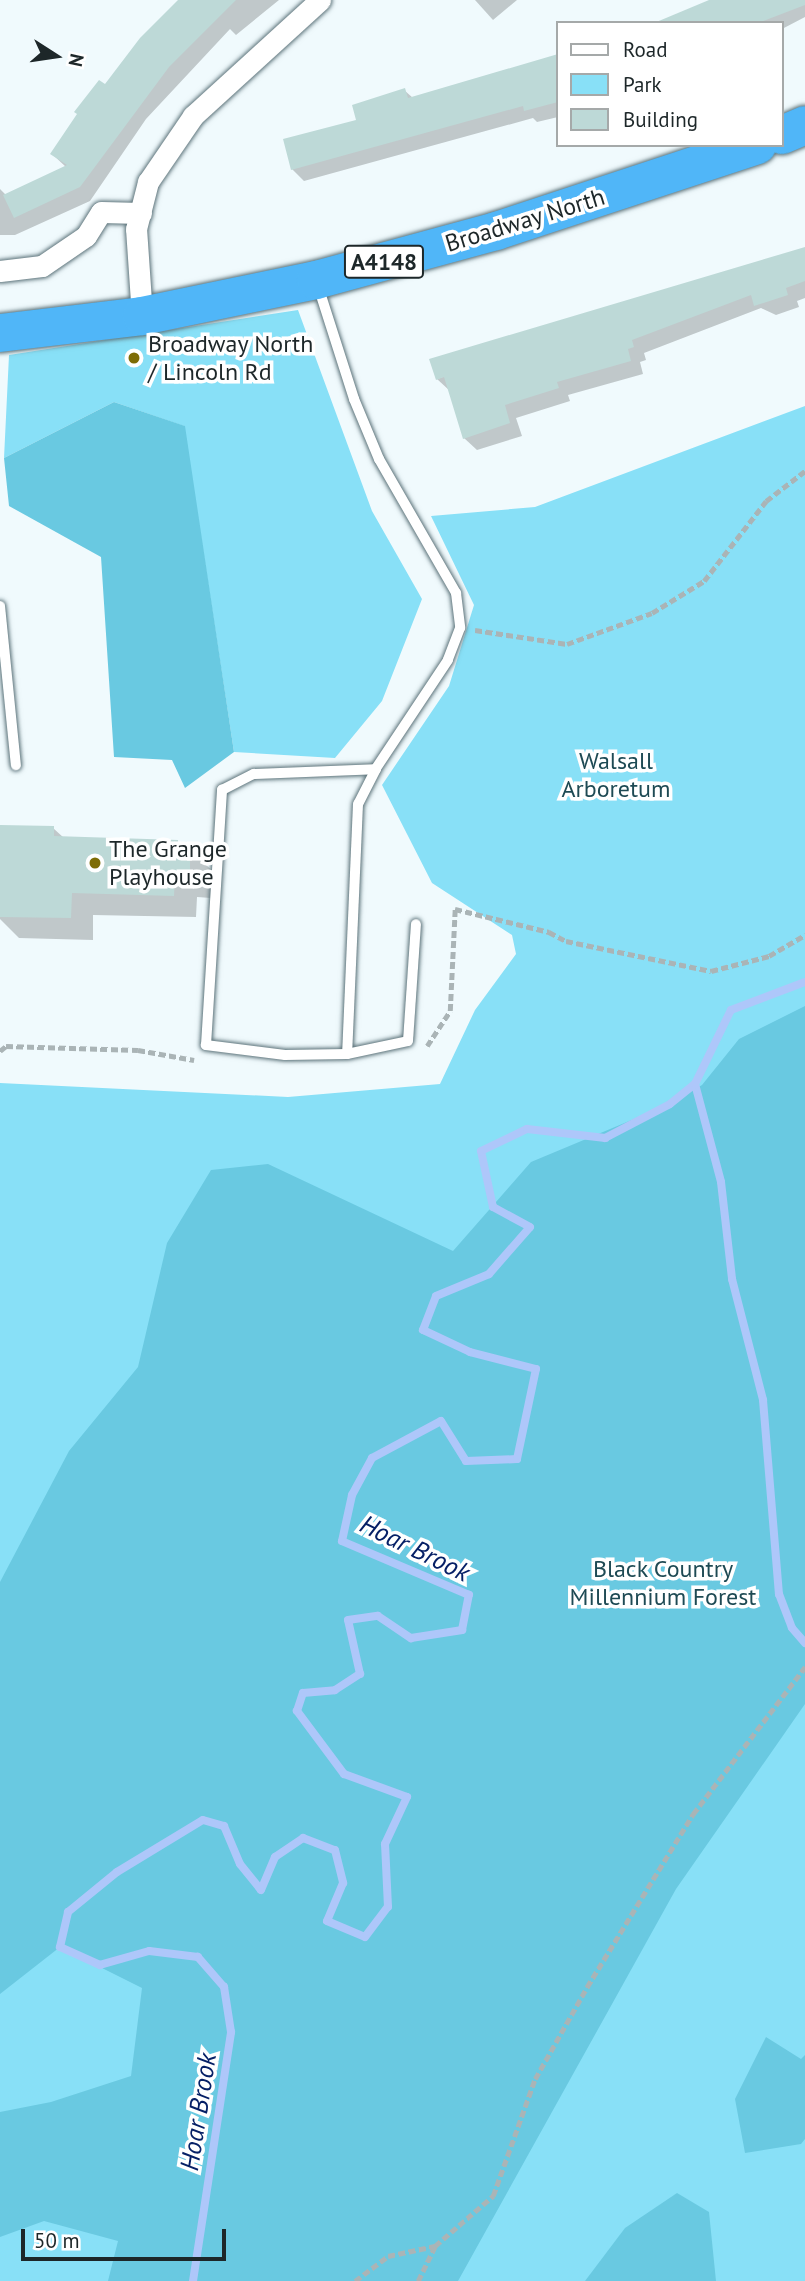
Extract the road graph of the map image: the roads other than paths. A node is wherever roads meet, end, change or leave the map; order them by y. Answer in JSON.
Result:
{"nodes":[{"id":1,"x":320,"y":0,"type":"edge"},
{"id":2,"x":805,"y":125,"type":"edge"},
{"id":3,"x":784,"y":134,"type":"edge"},
{"id":4,"x":751,"y":147,"type":"edge"},
{"id":5,"x":141,"y":214,"type":"junction"},
{"id":6,"x":0,"y":271,"type":"edge"},
{"id":7,"x":316,"y":280,"type":"junction"},
{"id":8,"x":142,"y":316,"type":"junction"},
{"id":9,"x":0,"y":333,"type":"edge"},
{"id":10,"x":0,"y":606,"type":"edge"},
{"id":11,"x":16,"y":765,"type":"dead end"},
{"id":12,"x":373,"y":773,"type":"junction"},
{"id":13,"x":416,"y":923,"type":"dead end"},
{"id":14,"x":347,"y":1054,"type":"junction"}],
"edges":[{"from":1,"to":5,"type":"street"},
{"from":2,"to":3,"type":"highway"},
{"from":4,"to":7,"type":"highway","name":"Broadway North","number":"A4148"},
{"from":5,"to":6,"type":"street"},
{"from":5,"to":8,"type":"street"},
{"from":7,"to":8,"type":"highway","name":"Broadway North","number":"A4148"},
{"from":7,"to":12,"type":"lane"},
{"from":8,"to":9,"type":"highway","name":"Broadway North","number":"A4148"},
{"from":10,"to":11,"type":"lane"},
{"from":12,"to":14,"type":"lane"},
{"from":12,"to":14,"type":"lane"},
{"from":13,"to":14,"type":"lane"}]}
